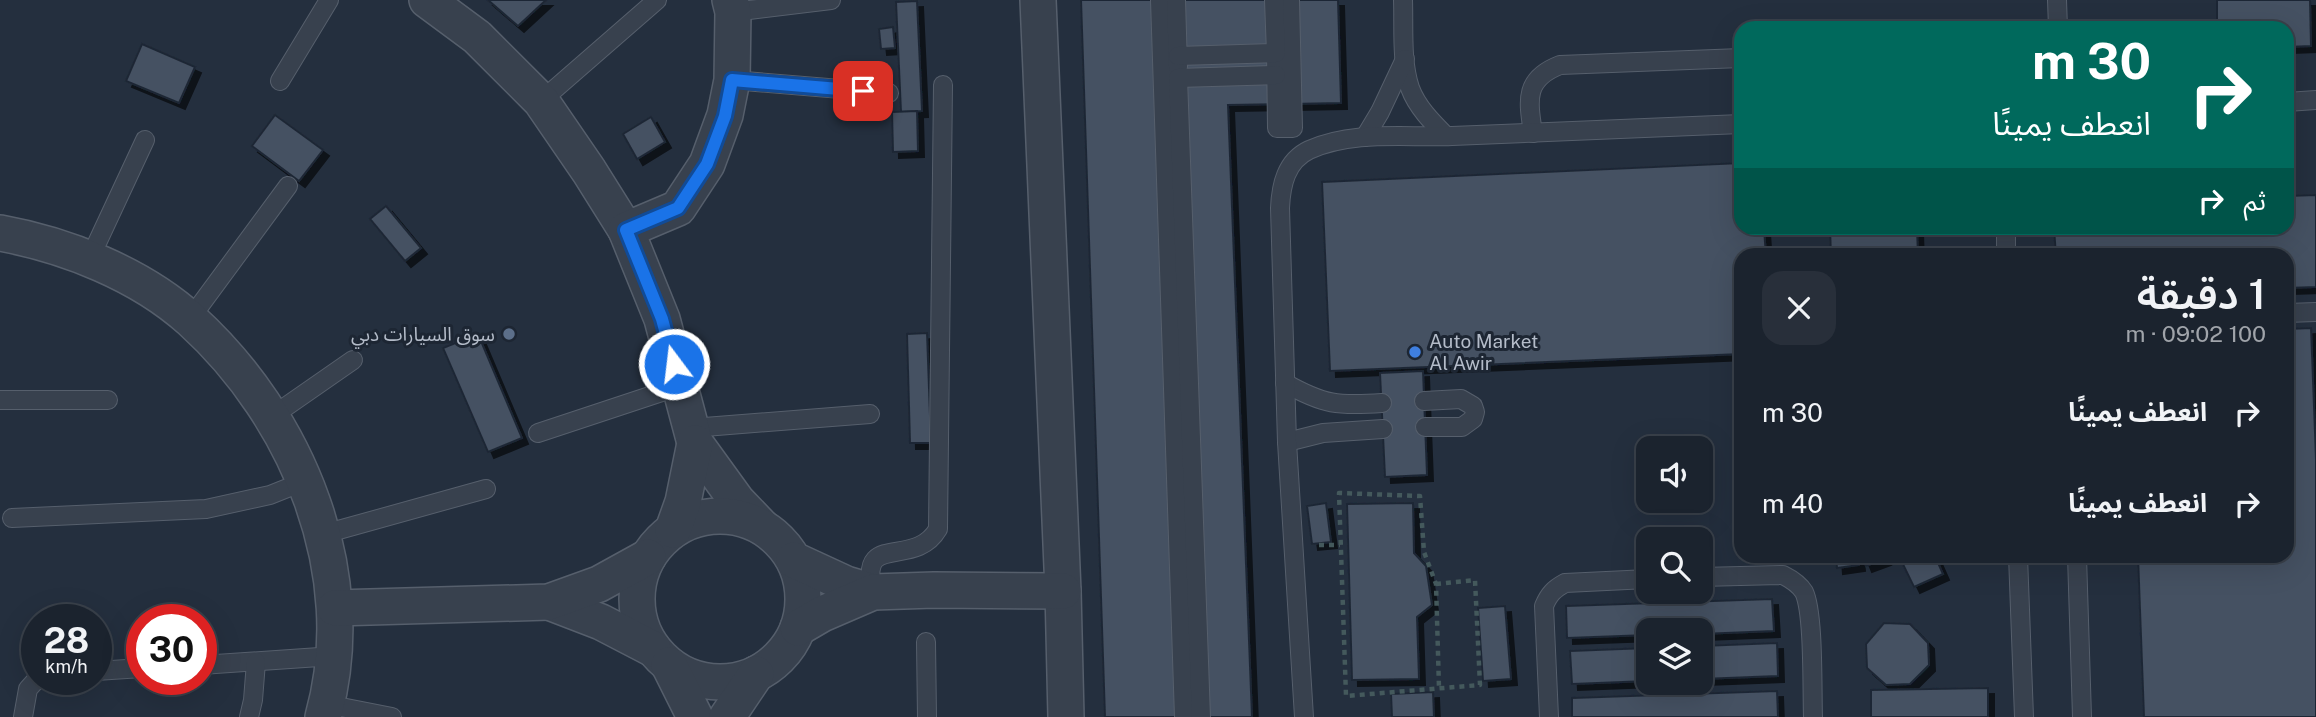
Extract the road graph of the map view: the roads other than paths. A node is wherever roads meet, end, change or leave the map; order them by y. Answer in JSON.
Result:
{"nodes":[{"id":1,"x":329,"y":0,"type":"edge"},
{"id":2,"x":427,"y":0,"type":"edge"},
{"id":3,"x":657,"y":0,"type":"edge"},
{"id":4,"x":831,"y":0,"type":"edge"},
{"id":5,"x":1038,"y":0,"type":"edge"},
{"id":6,"x":1160,"y":0,"type":"edge"},
{"id":7,"x":1176,"y":0,"type":"edge"},
{"id":8,"x":1274,"y":0,"type":"edge"},
{"id":9,"x":1290,"y":0,"type":"edge"},
{"id":10,"x":1403,"y":0,"type":"edge"},
{"id":11,"x":2057,"y":0,"type":"edge"},
{"id":12,"x":731,"y":6,"type":"edge"},
{"id":13,"x":2058,"y":21,"type":"edge"},
{"id":14,"x":1276,"y":53,"type":"junction"},
{"id":15,"x":1178,"y":56,"type":"junction"},
{"id":16,"x":1734,"y":58,"type":"edge"},
{"id":17,"x":1405,"y":59,"type":"junction"},
{"id":18,"x":1276,"y":75,"type":"junction"},
{"id":19,"x":1178,"y":78,"type":"junction"},
{"id":20,"x":732,"y":80,"type":"junction"},
{"id":21,"x":280,"y":81,"type":"dead end"},
{"id":22,"x":943,"y":85,"type":"dead end"},
{"id":23,"x":890,"y":93,"type":"dead end"},
{"id":24,"x":2316,"y":100,"type":"edge"},
{"id":25,"x":541,"y":101,"type":"junction"},
{"id":26,"x":2294,"y":102,"type":"edge"},
{"id":27,"x":1734,"y":124,"type":"edge"},
{"id":28,"x":1533,"y":133,"type":"junction"},
{"id":29,"x":1446,"y":136,"type":"junction"},
{"id":30,"x":1365,"y":137,"type":"junction"},
{"id":31,"x":145,"y":140,"type":"dead end"},
{"id":32,"x":288,"y":186,"type":"dead end"},
{"id":33,"x":626,"y":230,"type":"junction"},
{"id":34,"x":0,"y":233,"type":"edge"},
{"id":35,"x":90,"y":258,"type":"junction"},
{"id":36,"x":2316,"y":312,"type":"edge"},
{"id":37,"x":2294,"y":313,"type":"edge"},
{"id":38,"x":190,"y":319,"type":"junction"},
{"id":39,"x":353,"y":359,"type":"dead end"},
{"id":40,"x":1285,"y":383,"type":"junction"},
{"id":41,"x":680,"y":386,"type":"junction"},
{"id":42,"x":0,"y":400,"type":"edge"},
{"id":43,"x":108,"y":400,"type":"dead end"},
{"id":44,"x":1424,"y":401,"type":"dead end"},
{"id":45,"x":1382,"y":403,"type":"dead end"},
{"id":46,"x":870,"y":414,"type":"dead end"},
{"id":47,"x":271,"y":417,"type":"junction"},
{"id":48,"x":1425,"y":427,"type":"dead end"},
{"id":49,"x":1383,"y":429,"type":"dead end"},
{"id":50,"x":538,"y":433,"type":"dead end"},
{"id":51,"x":694,"y":435,"type":"junction"},
{"id":52,"x":1287,"y":442,"type":"junction"},
{"id":53,"x":306,"y":481,"type":"junction"},
{"id":54,"x":486,"y":489,"type":"dead end"},
{"id":55,"x":12,"y":517,"type":"dead end"},
{"id":56,"x":761,"y":527,"type":"junction"},
{"id":57,"x":673,"y":530,"type":"junction"},
{"id":58,"x":324,"y":534,"type":"junction"},
{"id":59,"x":648,"y":556,"type":"junction"},
{"id":60,"x":794,"y":560,"type":"junction"},
{"id":61,"x":2018,"y":563,"type":"edge"},
{"id":62,"x":2077,"y":563,"type":"edge"},
{"id":63,"x":1713,"y":577,"type":"edge"},
{"id":64,"x":1636,"y":580,"type":"edge"},
{"id":65,"x":1063,"y":591,"type":"junction"},
{"id":66,"x":873,"y":592,"type":"junction"},
{"id":67,"x":549,"y":602,"type":"junction"},
{"id":68,"x":335,"y":608,"type":"junction"},
{"id":69,"x":798,"y":628,"type":"junction"},
{"id":70,"x":926,"y":642,"type":"dead end"},
{"id":71,"x":334,"y":656,"type":"junction"},
{"id":72,"x":661,"y":657,"type":"junction"},
{"id":73,"x":256,"y":662,"type":"junction"},
{"id":74,"x":217,"y":664,"type":"edge"},
{"id":75,"x":756,"y":674,"type":"junction"},
{"id":76,"x":27,"y":695,"type":"edge"},
{"id":77,"x":325,"y":711,"type":"edge"},
{"id":78,"x":23,"y":717,"type":"edge"},
{"id":79,"x":249,"y":717,"type":"edge"},
{"id":80,"x":392,"y":717,"type":"edge"},
{"id":81,"x":695,"y":717,"type":"edge"},
{"id":82,"x":727,"y":717,"type":"edge"},
{"id":83,"x":927,"y":717,"type":"edge"},
{"id":84,"x":1066,"y":717,"type":"edge"},
{"id":85,"x":1184,"y":717,"type":"edge"},
{"id":86,"x":1201,"y":717,"type":"edge"},
{"id":87,"x":1304,"y":717,"type":"edge"},
{"id":88,"x":1549,"y":717,"type":"edge"},
{"id":89,"x":1813,"y":717,"type":"edge"},
{"id":90,"x":2024,"y":717,"type":"edge"},
{"id":91,"x":2082,"y":717,"type":"edge"}],
"edges":[{"from":1,"to":21,"type":"lane"},
{"from":2,"to":25,"type":"street"},
{"from":3,"to":25,"type":"lane"},
{"from":4,"to":12,"type":"lane"},
{"from":5,"to":65,"type":"street"},
{"from":6,"to":85,"type":"lane"},
{"from":7,"to":15,"type":"lane"},
{"from":8,"to":14,"type":"lane"},
{"from":9,"to":18,"type":"lane"},
{"from":10,"to":17,"type":"lane"},
{"from":11,"to":13,"type":"lane"},
{"from":12,"to":20,"type":"street"},
{"from":14,"to":15,"type":"lane"},
{"from":14,"to":18,"type":"lane"},
{"from":15,"to":19,"type":"lane"},
{"from":16,"to":28,"type":"lane"},
{"from":17,"to":29,"type":"lane"},
{"from":17,"to":30,"type":"lane"},
{"from":18,"to":19,"type":"lane"},
{"from":19,"to":86,"type":"lane"},
{"from":20,"to":23,"type":"lane"},
{"from":20,"to":33,"type":"street"},
{"from":22,"to":66,"type":"lane"},
{"from":24,"to":26,"type":"lane"},
{"from":25,"to":33,"type":"street"},
{"from":27,"to":28,"type":"lane"},
{"from":28,"to":29,"type":"lane"},
{"from":29,"to":30,"type":"lane"},
{"from":30,"to":40,"type":"lane"},
{"from":31,"to":35,"type":"lane"},
{"from":32,"to":38,"type":"lane"},
{"from":33,"to":41,"type":"street"},
{"from":34,"to":35,"type":"street"},
{"from":35,"to":38,"type":"street"},
{"from":36,"to":37,"type":"lane"},
{"from":38,"to":47,"type":"street"},
{"from":39,"to":47,"type":"lane"},
{"from":40,"to":45,"type":"lane"},
{"from":40,"to":52,"type":"lane"},
{"from":41,"to":50,"type":"lane"},
{"from":41,"to":51,"type":"street"},
{"from":42,"to":43,"type":"lane"},
{"from":44,"to":48,"type":"lane"},
{"from":46,"to":51,"type":"lane"},
{"from":47,"to":53,"type":"street"},
{"from":49,"to":52,"type":"lane"},
{"from":51,"to":56,"type":"street"},
{"from":51,"to":57,"type":"street"},
{"from":52,"to":87,"type":"lane"},
{"from":53,"to":55,"type":"lane"},
{"from":53,"to":58,"type":"street"},
{"from":54,"to":58,"type":"lane"},
{"from":56,"to":57,"type":"street"},
{"from":56,"to":60,"type":"street"},
{"from":57,"to":59,"type":"street"},
{"from":58,"to":68,"type":"street"},
{"from":59,"to":67,"type":"street"},
{"from":59,"to":72,"type":"street"},
{"from":60,"to":66,"type":"street"},
{"from":60,"to":69,"type":"street"},
{"from":61,"to":90,"type":"lane"},
{"from":62,"to":91,"type":"lane"},
{"from":63,"to":89,"type":"lane"},
{"from":64,"to":88,"type":"lane"},
{"from":65,"to":66,"type":"street"},
{"from":65,"to":84,"type":"street"},
{"from":66,"to":69,"type":"street"},
{"from":67,"to":68,"type":"street"},
{"from":67,"to":72,"type":"street"},
{"from":68,"to":71,"type":"street"},
{"from":69,"to":75,"type":"street"},
{"from":70,"to":83,"type":"lane"},
{"from":71,"to":73,"type":"lane"},
{"from":71,"to":77,"type":"street"},
{"from":72,"to":75,"type":"street"},
{"from":72,"to":81,"type":"street"},
{"from":73,"to":74,"type":"lane"},
{"from":73,"to":79,"type":"lane"},
{"from":75,"to":82,"type":"street"},
{"from":76,"to":78,"type":"lane"},
{"from":77,"to":80,"type":"lane"}]}
